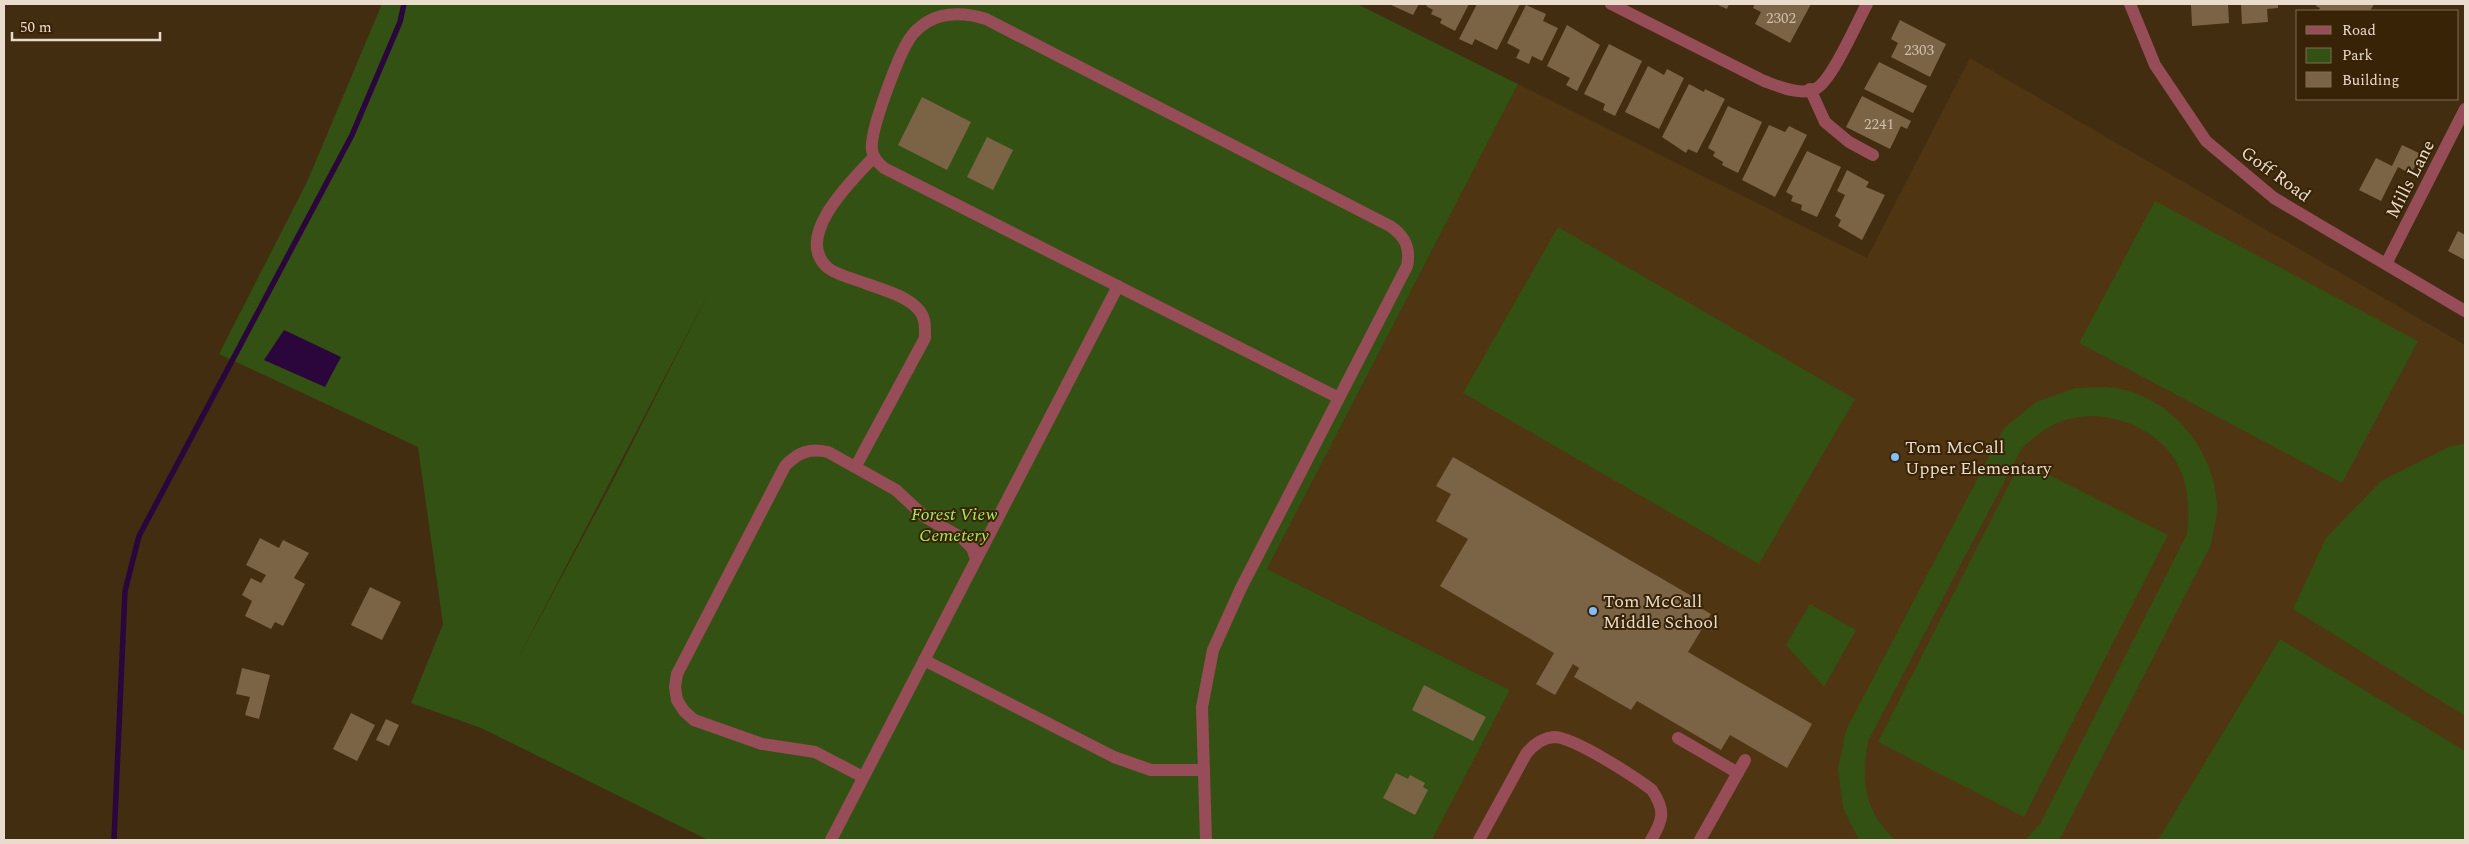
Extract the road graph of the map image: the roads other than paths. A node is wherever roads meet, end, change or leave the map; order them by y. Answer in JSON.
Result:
{"nodes":[{"id":1,"x":1611,"y":4,"type":"edge"},
{"id":2,"x":1867,"y":4,"type":"edge"},
{"id":3,"x":2130,"y":4,"type":"edge"},
{"id":4,"x":1813,"y":89,"type":"junction"},
{"id":5,"x":2465,"y":109,"type":"edge"},
{"id":6,"x":1873,"y":155,"type":"dead end"},
{"id":7,"x":874,"y":157,"type":"junction"},
{"id":8,"x":2386,"y":264,"type":"junction"},
{"id":9,"x":1118,"y":286,"type":"junction"},
{"id":10,"x":2465,"y":311,"type":"edge"},
{"id":11,"x":1339,"y":398,"type":"junction"},
{"id":12,"x":856,"y":466,"type":"junction"},
{"id":13,"x":976,"y":559,"type":"junction"},
{"id":14,"x":924,"y":660,"type":"junction"},
{"id":15,"x":1678,"y":738,"type":"dead end"},
{"id":16,"x":1745,"y":760,"type":"dead end"},
{"id":17,"x":1204,"y":770,"type":"junction"},
{"id":18,"x":1738,"y":773,"type":"junction"},
{"id":19,"x":864,"y":777,"type":"junction"},
{"id":20,"x":831,"y":840,"type":"edge"},
{"id":21,"x":1206,"y":840,"type":"edge"},
{"id":22,"x":1479,"y":840,"type":"edge"},
{"id":23,"x":1651,"y":840,"type":"edge"},
{"id":24,"x":1700,"y":840,"type":"edge"}],
"edges":[{"from":1,"to":4,"type":"street"},
{"from":2,"to":4,"type":"street"},
{"from":3,"to":8,"type":"street","name":"Goff Road"},
{"from":4,"to":6,"type":"street"},
{"from":5,"to":8,"type":"street","name":"Mills Lane"},
{"from":7,"to":9,"type":"street"},
{"from":7,"to":11,"type":"street"},
{"from":7,"to":12,"type":"street"},
{"from":8,"to":10,"type":"street","name":"Goff Road"},
{"from":9,"to":11,"type":"street"},
{"from":9,"to":13,"type":"street"},
{"from":11,"to":17,"type":"street"},
{"from":12,"to":13,"type":"street"},
{"from":12,"to":19,"type":"street"},
{"from":13,"to":14,"type":"street"},
{"from":14,"to":17,"type":"street"},
{"from":14,"to":19,"type":"street"},
{"from":15,"to":18,"type":"street"},
{"from":16,"to":18,"type":"street"},
{"from":17,"to":21,"type":"street"},
{"from":18,"to":24,"type":"street"},
{"from":19,"to":20,"type":"street"},
{"from":22,"to":23,"type":"street"}]}
